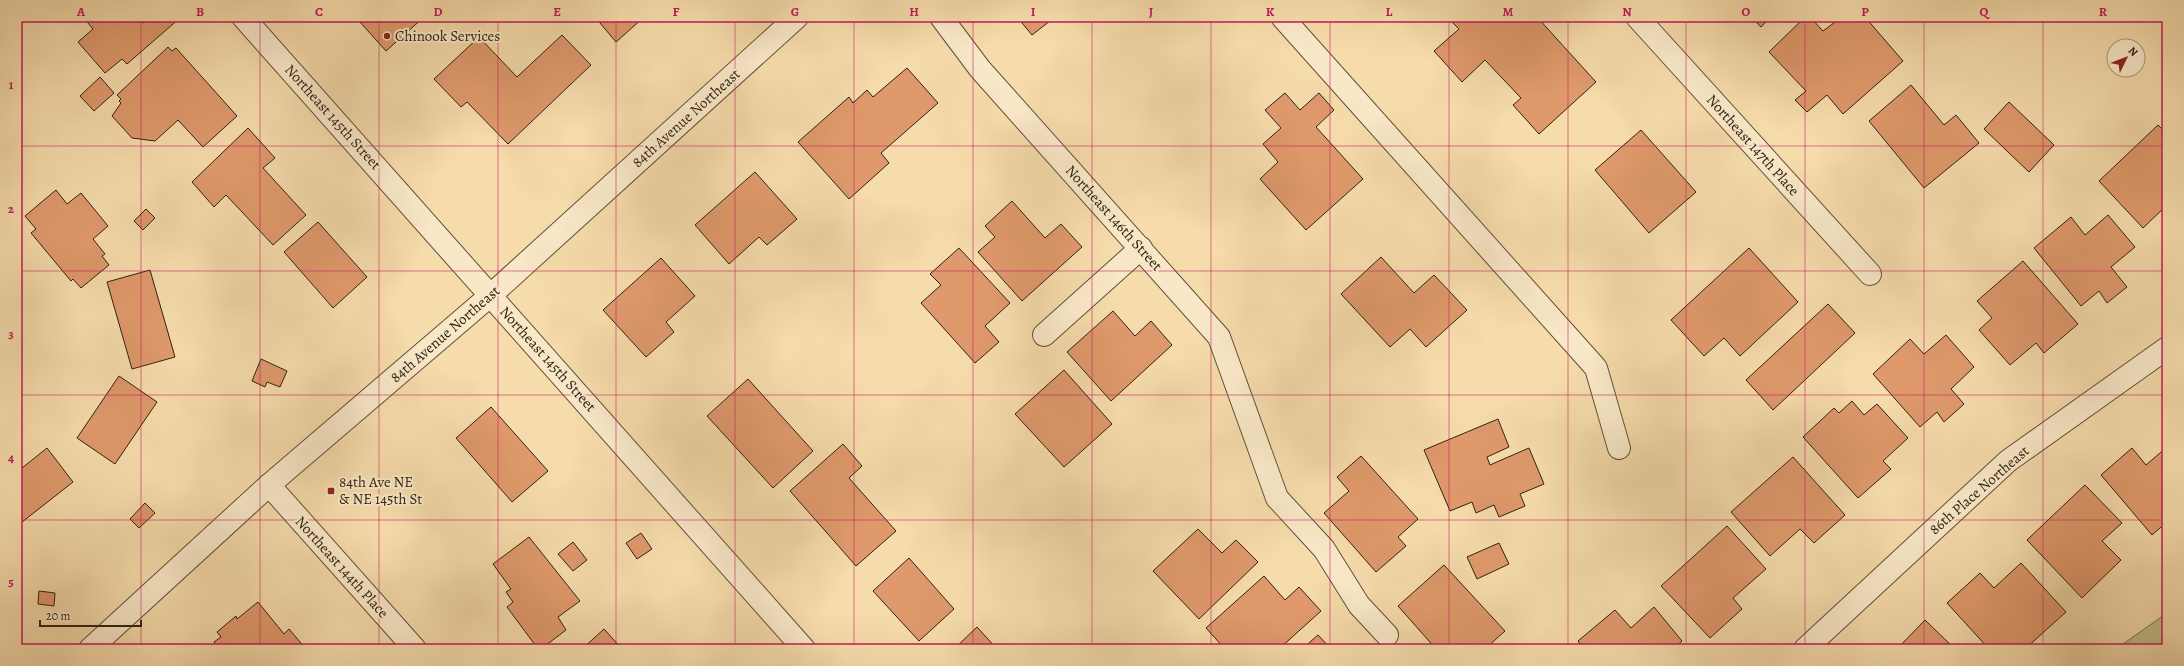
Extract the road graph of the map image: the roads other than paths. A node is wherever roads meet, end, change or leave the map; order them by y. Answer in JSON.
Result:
{"nodes":[{"id":1,"x":243,"y":17,"type":"edge"},
{"id":2,"x":797,"y":17,"type":"edge"},
{"id":3,"x":941,"y":17,"type":"edge"},
{"id":4,"x":1282,"y":17,"type":"edge"},
{"id":5,"x":1637,"y":17,"type":"edge"},
{"id":6,"x":1141,"y":248,"type":"junction"},
{"id":7,"x":1870,"y":274,"type":"dead end"},
{"id":8,"x":491,"y":295,"type":"junction"},
{"id":9,"x":1044,"y":335,"type":"dead end"},
{"id":10,"x":2167,"y":348,"type":"edge"},
{"id":11,"x":1619,"y":448,"type":"dead end"},
{"id":12,"x":269,"y":485,"type":"junction"},
{"id":13,"x":1387,"y":635,"type":"dead end"},
{"id":14,"x":90,"y":649,"type":"edge"},
{"id":15,"x":415,"y":649,"type":"edge"},
{"id":16,"x":804,"y":649,"type":"edge"},
{"id":17,"x":1805,"y":649,"type":"edge"}],
"edges":[{"from":1,"to":8,"type":"street","name":"Northeast 145th Street"},
{"from":2,"to":8,"type":"street","name":"84th Avenue Northeast"},
{"from":3,"to":6,"type":"street","name":"Northeast 146th Street"},
{"from":4,"to":11,"type":"street"},
{"from":5,"to":7,"type":"street","name":"Northeast 147th Place"},
{"from":6,"to":9,"type":"street"},
{"from":6,"to":13,"type":"street","name":"Northeast 146th Street"},
{"from":8,"to":12,"type":"street","name":"84th Avenue Northeast"},
{"from":8,"to":16,"type":"street","name":"Northeast 145th Street"},
{"from":10,"to":17,"type":"street","name":"86th Place Northeast"},
{"from":12,"to":14,"type":"street","name":"84th Avenue Northeast"},
{"from":12,"to":15,"type":"street","name":"Northeast 144th Place"}]}
